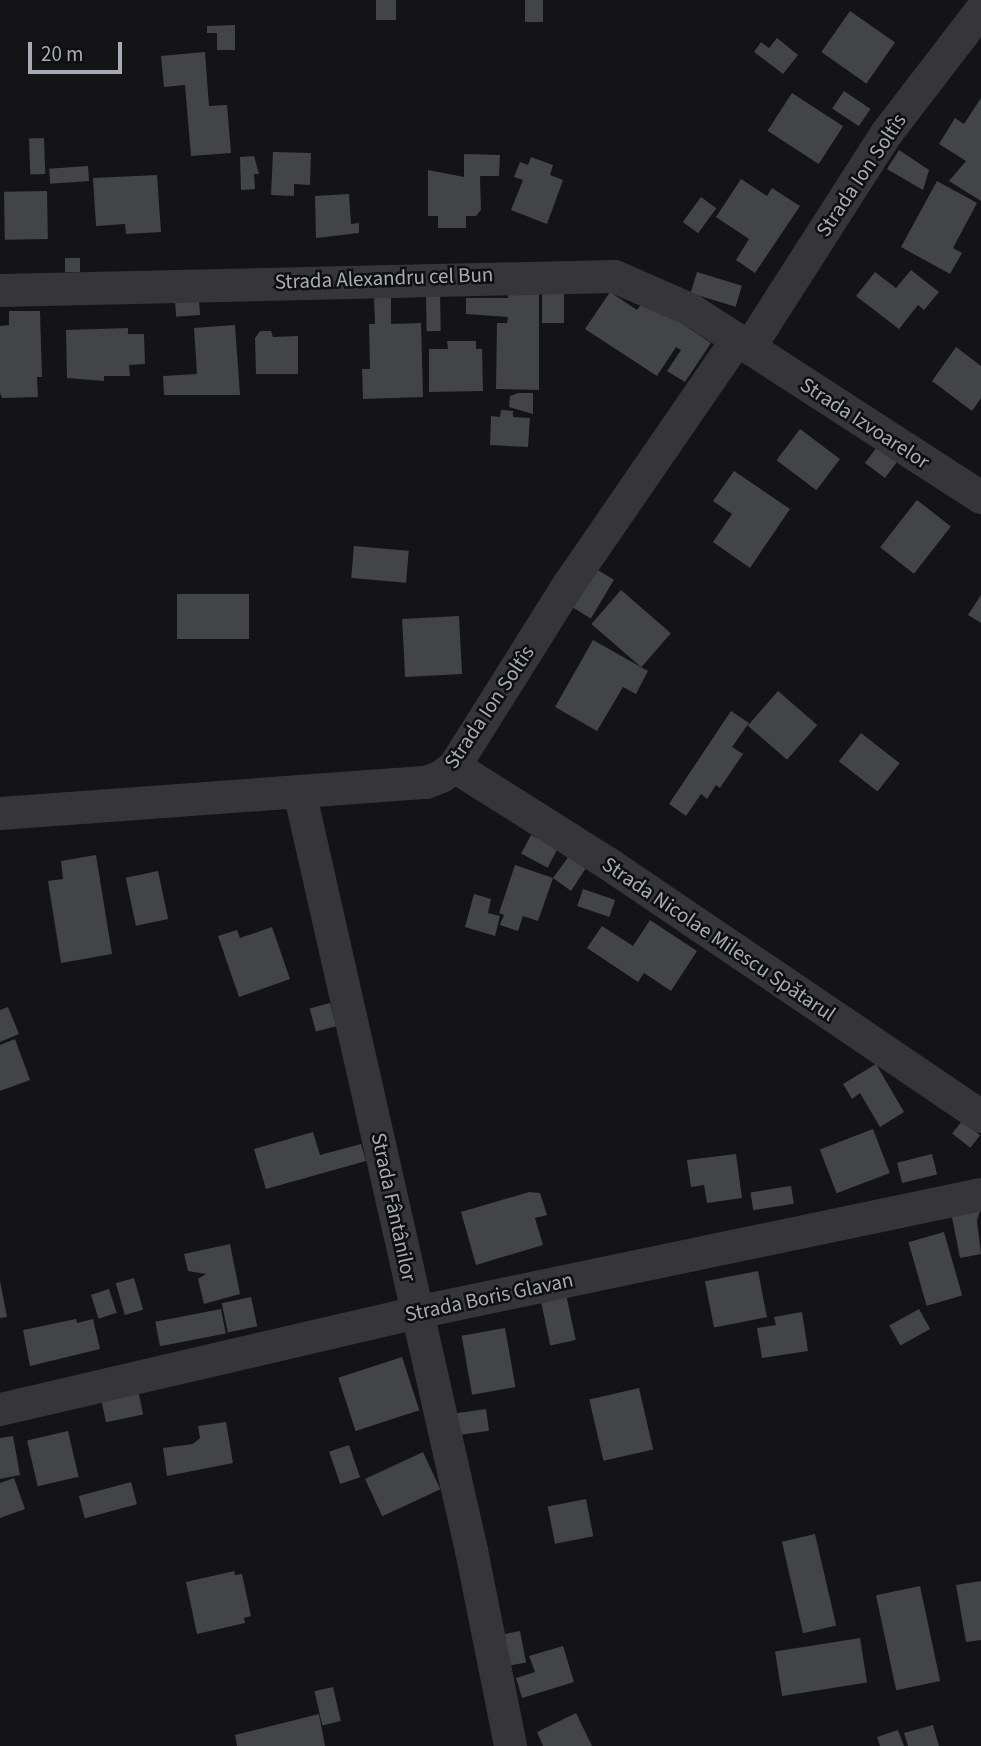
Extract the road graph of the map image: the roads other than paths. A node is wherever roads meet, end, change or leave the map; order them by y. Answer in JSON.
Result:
{"nodes":[{"id":1,"x":981,"y":9,"type":"edge"},
{"id":2,"x":0,"y":290,"type":"edge"},
{"id":3,"x":743,"y":343,"type":"junction"},
{"id":4,"x":981,"y":497,"type":"edge"},
{"id":5,"x":454,"y":766,"type":"junction"},
{"id":6,"x":299,"y":791,"type":"junction"},
{"id":7,"x":0,"y":813,"type":"edge"},
{"id":8,"x":981,"y":1116,"type":"edge"},
{"id":9,"x":981,"y":1194,"type":"edge"},
{"id":10,"x":416,"y":1312,"type":"junction"},
{"id":11,"x":0,"y":1409,"type":"edge"},
{"id":12,"x":510,"y":1746,"type":"edge"}],
"edges":[{"from":1,"to":3,"type":"street","name":"Strada Ion Soltîs"},
{"from":2,"to":3,"type":"street","name":"Strada Alexandru cel Bun"},
{"from":3,"to":4,"type":"street","name":"Strada Izvoarelor"},
{"from":3,"to":5,"type":"street","name":"Strada Ion Soltîs"},
{"from":5,"to":6,"type":"street","name":"Strada Ion Soltîs"},
{"from":5,"to":8,"type":"street","name":"Strada Nicolae Milescu Spătarul"},
{"from":6,"to":7,"type":"street","name":"Strada Ion Soltîs"},
{"from":6,"to":10,"type":"street","name":"Strada Fântânilor"},
{"from":9,"to":10,"type":"street","name":"Strada Boris Glavan"},
{"from":10,"to":11,"type":"street","name":"Strada Boris Glavan"},
{"from":10,"to":12,"type":"street","name":"Strada Fântânilor"}]}
